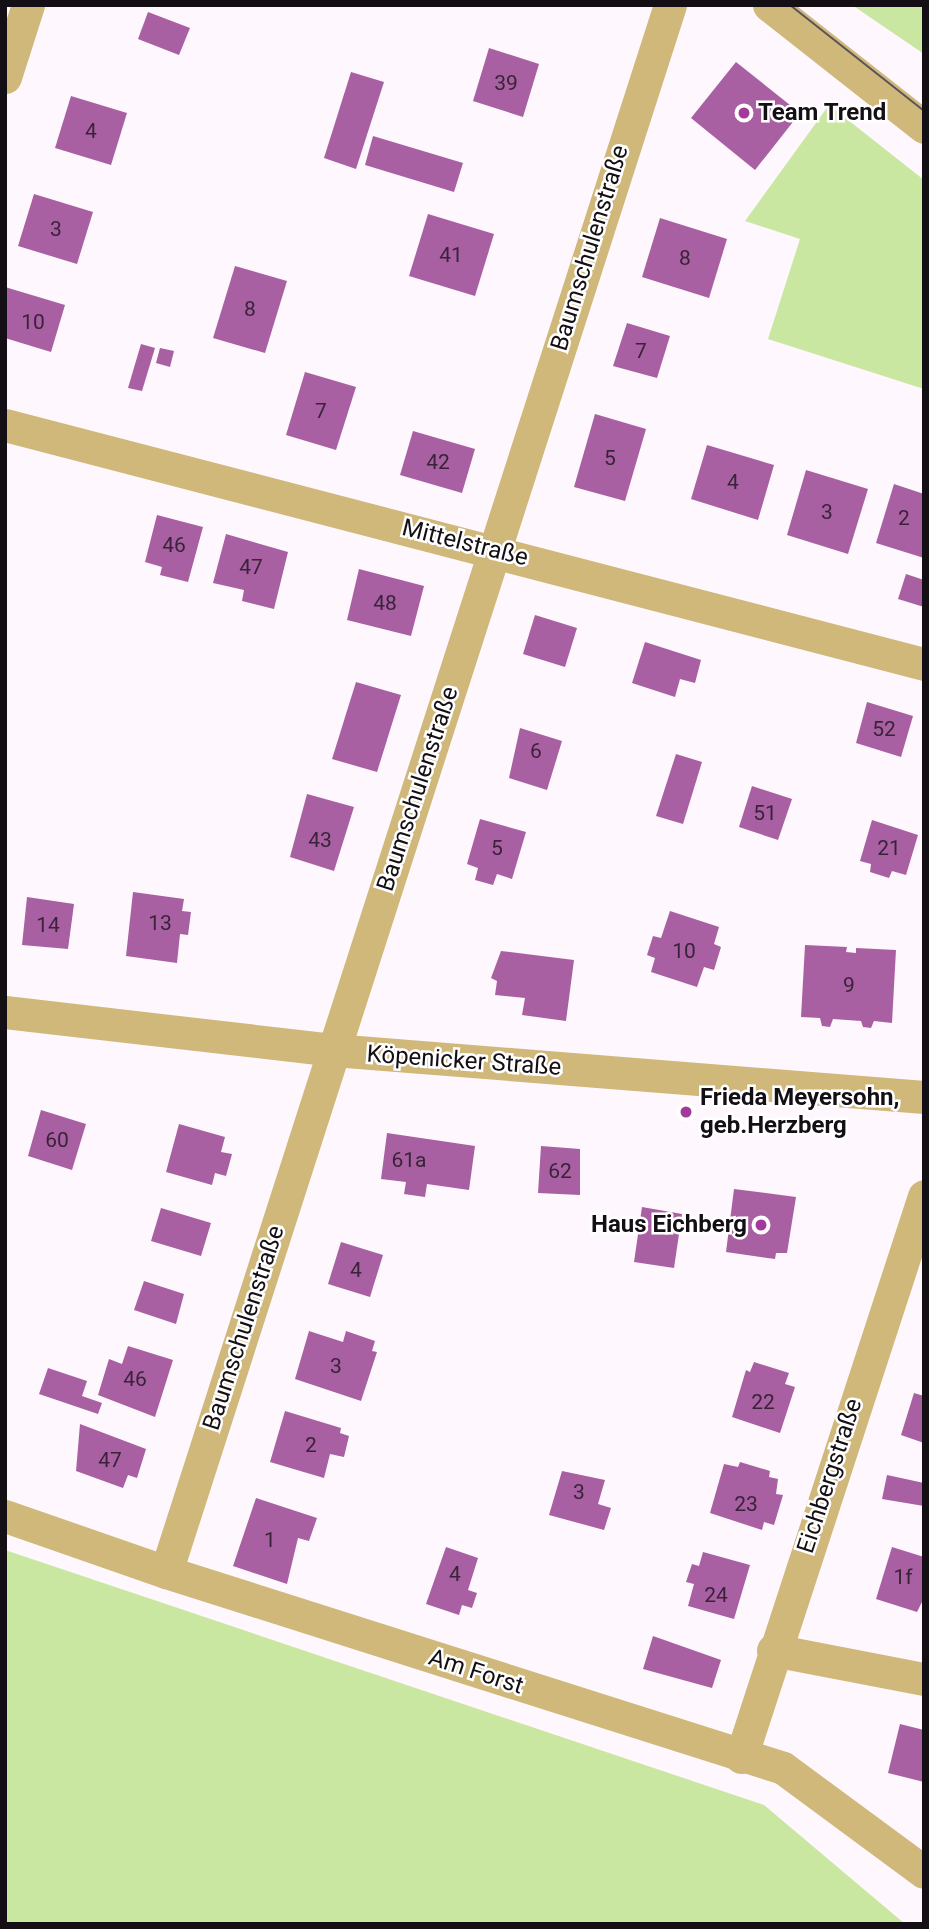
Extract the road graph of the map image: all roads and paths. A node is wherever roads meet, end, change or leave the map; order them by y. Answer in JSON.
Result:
{"nodes":[{"id":1,"x":29,"y":5,"type":"edge"},
{"id":2,"x":670,"y":5,"type":"edge"},
{"id":3,"x":769,"y":5,"type":"edge"},
{"id":4,"x":5,"y":77,"type":"edge"},
{"id":5,"x":924,"y":127,"type":"edge"},
{"id":6,"x":5,"y":425,"type":"edge"},
{"id":7,"x":496,"y":551,"type":"junction"},
{"id":8,"x":924,"y":664,"type":"edge"},
{"id":9,"x":5,"y":1012,"type":"edge"},
{"id":10,"x":333,"y":1050,"type":"junction"},
{"id":11,"x":924,"y":1097,"type":"edge"},
{"id":12,"x":924,"y":1196,"type":"edge"},
{"id":13,"x":5,"y":1516,"type":"edge"},
{"id":14,"x":166,"y":1572,"type":"junction"},
{"id":15,"x":773,"y":1650,"type":"junction"},
{"id":16,"x":924,"y":1679,"type":"edge"},
{"id":17,"x":741,"y":1757,"type":"junction"},
{"id":18,"x":924,"y":1872,"type":"edge"}],
"edges":[{"from":1,"to":4,"type":"street"},
{"from":2,"to":7,"type":"street","name":"Baumschulenstraße"},
{"from":3,"to":5,"type":"street"},
{"from":6,"to":7,"type":"street","name":"Mittelstraße"},
{"from":7,"to":8,"type":"street","name":"Mittelstraße"},
{"from":7,"to":10,"type":"street","name":"Baumschulenstraße"},
{"from":9,"to":10,"type":"street","name":"Köpenicker Straße"},
{"from":10,"to":11,"type":"street","name":"Köpenicker Straße"},
{"from":10,"to":14,"type":"street","name":"Baumschulenstraße"},
{"from":12,"to":15,"type":"street","name":"Eichbergstraße"},
{"from":13,"to":14,"type":"street","name":"Am Forst"},
{"from":14,"to":17,"type":"street","name":"Am Forst"},
{"from":15,"to":16,"type":"street"},
{"from":15,"to":17,"type":"street","name":"Eichbergstraße"},
{"from":17,"to":18,"type":"street","name":"Am Forst"}]}
